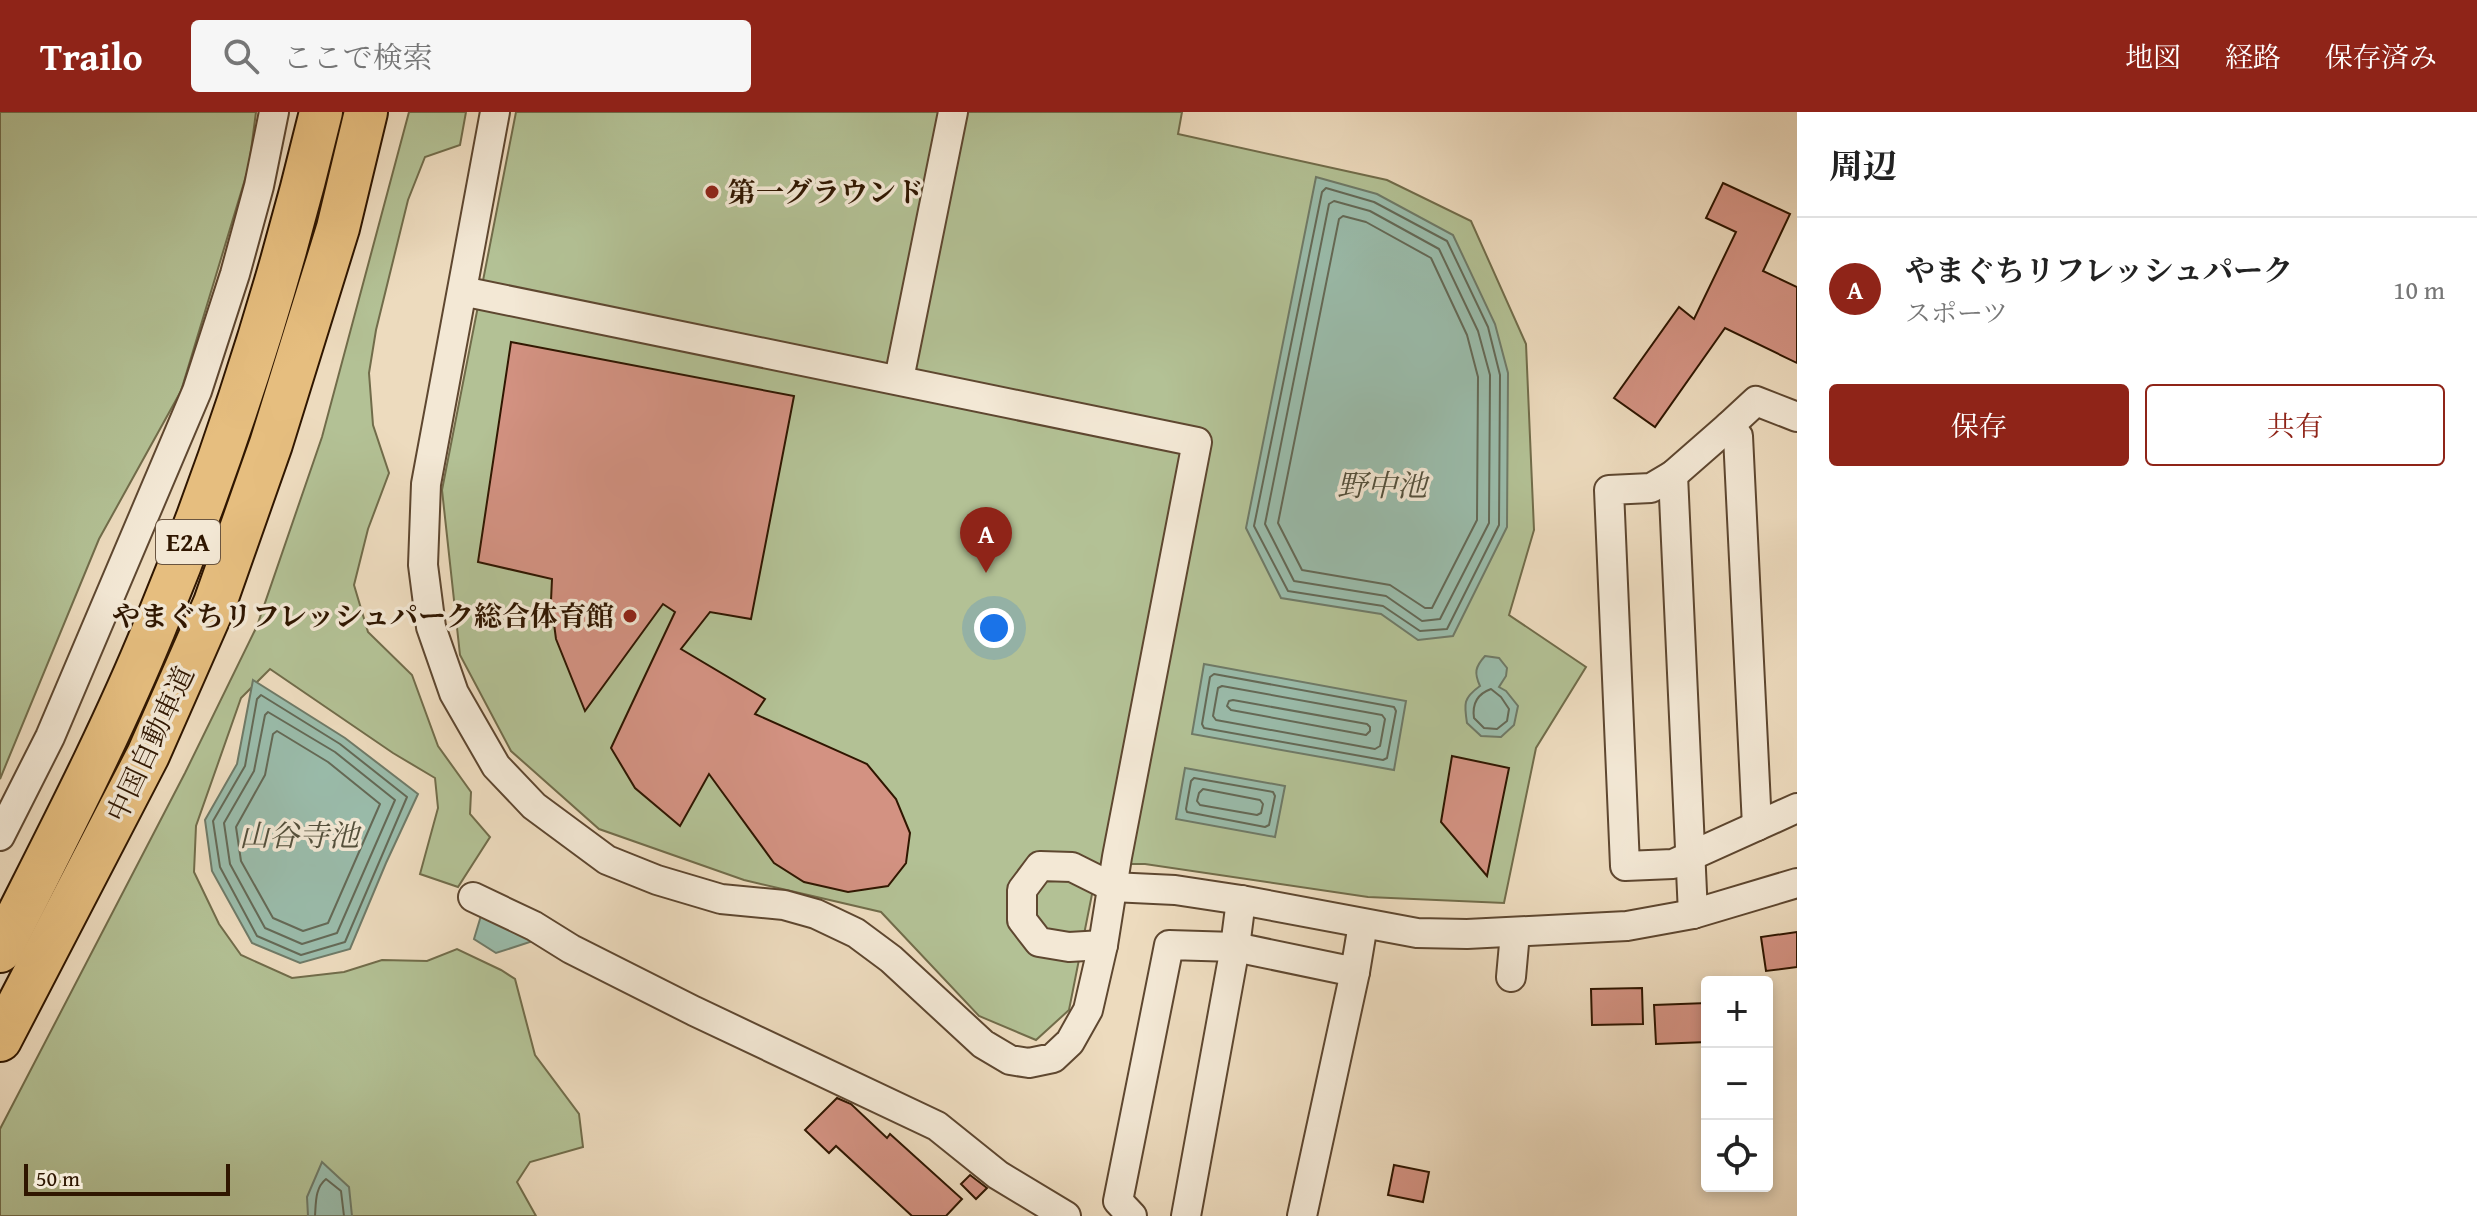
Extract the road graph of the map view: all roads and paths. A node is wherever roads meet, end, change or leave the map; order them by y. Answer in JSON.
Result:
{"nodes":[{"id":1,"x":274,"y":112,"type":"edge"},
{"id":2,"x":321,"y":112,"type":"edge"},
{"id":3,"x":366,"y":112,"type":"edge"},
{"id":4,"x":495,"y":112,"type":"edge"},
{"id":5,"x":953,"y":112,"type":"edge"},
{"id":6,"x":462,"y":291,"type":"junction"},
{"id":7,"x":899,"y":379,"type":"junction"},
{"id":8,"x":1797,"y":417,"type":"edge"},
{"id":9,"x":1729,"y":426,"type":"junction"},
{"id":10,"x":1673,"y":475,"type":"junction"},
{"id":11,"x":1797,"y":808,"type":"edge"},
{"id":12,"x":1757,"y":826,"type":"junction"},
{"id":13,"x":0,"y":836,"type":"edge"},
{"id":14,"x":1690,"y":857,"type":"junction"},
{"id":15,"x":1797,"y":883,"type":"edge"},
{"id":16,"x":1112,"y":887,"type":"junction"},
{"id":17,"x":473,"y":897,"type":"dead end"},
{"id":18,"x":1241,"y":900,"type":"junction"},
{"id":19,"x":1693,"y":914,"type":"junction"},
{"id":20,"x":1363,"y":924,"type":"junction"},
{"id":21,"x":1515,"y":933,"type":"junction"},
{"id":22,"x":1103,"y":945,"type":"junction"},
{"id":23,"x":1235,"y":947,"type":"junction"},
{"id":24,"x":0,"y":951,"type":"edge"},
{"id":25,"x":1355,"y":972,"type":"junction"},
{"id":26,"x":1511,"y":977,"type":"dead end"},
{"id":27,"x":0,"y":1040,"type":"edge"},
{"id":28,"x":1066,"y":1216,"type":"edge"},
{"id":29,"x":1132,"y":1216,"type":"edge"},
{"id":30,"x":1186,"y":1216,"type":"edge"},
{"id":31,"x":1302,"y":1216,"type":"edge"}],
"edges":[{"from":1,"to":13,"type":"street"},
{"from":2,"to":24,"type":"highway","name":"中国自動車道","number":"E2A"},
{"from":3,"to":27,"type":"highway","name":"中国自動車道","number":"E2A"},
{"from":4,"to":6,"type":"street"},
{"from":5,"to":7,"type":"street"},
{"from":6,"to":7,"type":"street"},
{"from":6,"to":22,"type":"street"},
{"from":7,"to":16,"type":"street"},
{"from":8,"to":9,"type":"street"},
{"from":9,"to":10,"type":"street"},
{"from":9,"to":12,"type":"street"},
{"from":10,"to":14,"type":"street"},
{"from":10,"to":14,"type":"street"},
{"from":11,"to":12,"type":"street"},
{"from":12,"to":14,"type":"street"},
{"from":14,"to":19,"type":"street"},
{"from":15,"to":19,"type":"street"},
{"from":16,"to":18,"type":"street"},
{"from":16,"to":22,"type":"street"},
{"from":16,"to":22,"type":"street"},
{"from":17,"to":28,"type":"street"},
{"from":18,"to":20,"type":"street"},
{"from":18,"to":23,"type":"street"},
{"from":19,"to":21,"type":"street"},
{"from":20,"to":21,"type":"street"},
{"from":20,"to":25,"type":"street"},
{"from":21,"to":26,"type":"street"},
{"from":23,"to":25,"type":"street"},
{"from":23,"to":29,"type":"street"},
{"from":23,"to":30,"type":"street"},
{"from":25,"to":31,"type":"street"}]}
